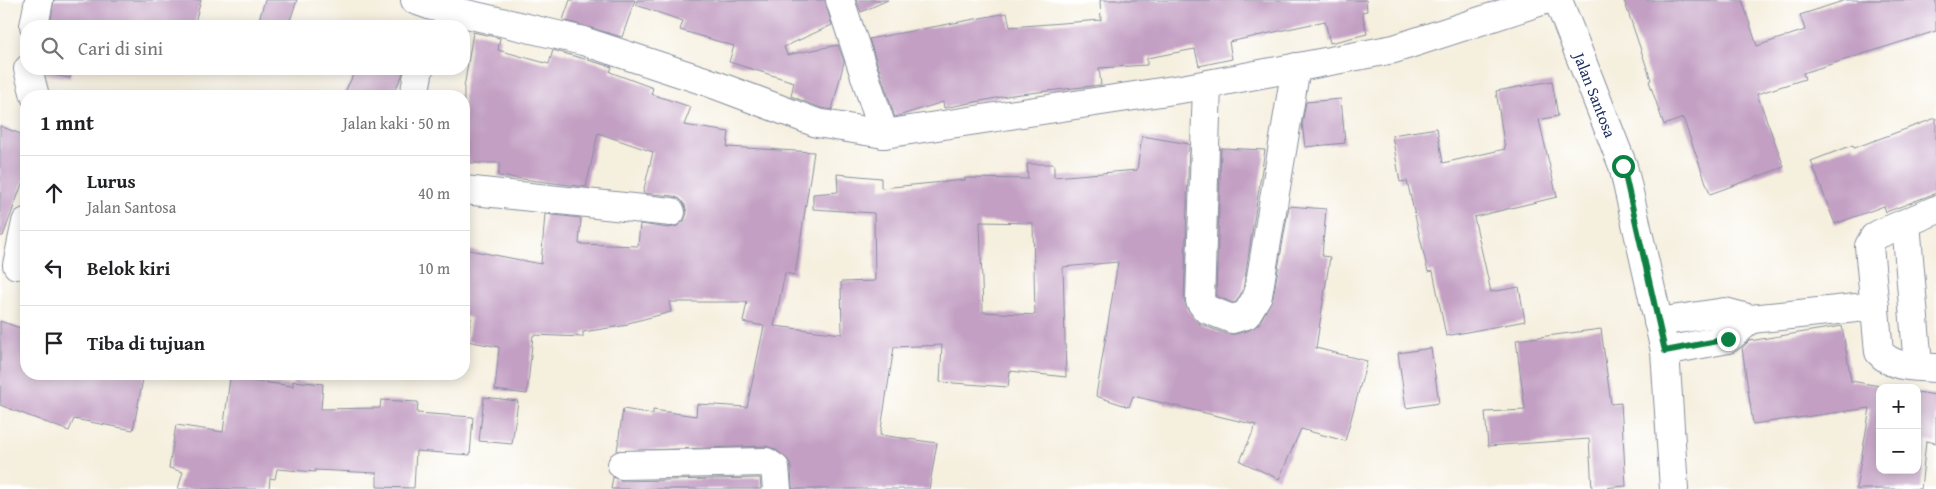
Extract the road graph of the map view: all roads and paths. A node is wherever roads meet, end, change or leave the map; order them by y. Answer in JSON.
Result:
{"nodes":[{"id":1,"x":39,"y":0,"type":"edge"},
{"id":2,"x":840,"y":0,"type":"edge"},
{"id":3,"x":1544,"y":0,"type":"edge"},
{"id":4,"x":1558,"y":0,"type":"edge"},
{"id":5,"x":425,"y":11,"type":"edge"},
{"id":6,"x":35,"y":20,"type":"edge"},
{"id":7,"x":1296,"y":68,"type":"junction"},
{"id":8,"x":30,"y":75,"type":"edge"},
{"id":9,"x":418,"y":75,"type":"edge"},
{"id":10,"x":1207,"y":85,"type":"junction"},
{"id":11,"x":33,"y":90,"type":"edge"},
{"id":12,"x":415,"y":90,"type":"edge"},
{"id":13,"x":884,"y":134,"type":"junction"},
{"id":14,"x":470,"y":191,"type":"edge"},
{"id":15,"x":1936,"y":210,"type":"edge"},
{"id":16,"x":671,"y":212,"type":"dead end"},
{"id":17,"x":1906,"y":223,"type":"junction"},
{"id":18,"x":20,"y":248,"type":"edge"},
{"id":19,"x":16,"y":265,"type":"dead end"},
{"id":20,"x":1875,"y":306,"type":"junction"},
{"id":21,"x":1751,"y":319,"type":"junction"},
{"id":22,"x":1658,"y":322,"type":"junction"},
{"id":23,"x":1665,"y":351,"type":"junction"},
{"id":24,"x":1927,"y":367,"type":"edge"},
{"id":25,"x":622,"y":465,"type":"dead end"},
{"id":26,"x":777,"y":489,"type":"edge"},
{"id":27,"x":1674,"y":489,"type":"edge"}],
"edges":[{"from":1,"to":6,"type":"street"},
{"from":2,"to":13,"type":"street"},
{"from":3,"to":7,"type":"street"},
{"from":4,"to":22,"type":"street","name":"Jalan Santosa"},
{"from":5,"to":13,"type":"street"},
{"from":7,"to":10,"type":"street"},
{"from":7,"to":10,"type":"street"},
{"from":8,"to":11,"type":"street"},
{"from":9,"to":12,"type":"street"},
{"from":10,"to":13,"type":"street"},
{"from":14,"to":16,"type":"street"},
{"from":15,"to":17,"type":"street"},
{"from":17,"to":20,"type":"street"},
{"from":17,"to":24,"type":"street"},
{"from":18,"to":19,"type":"street"},
{"from":20,"to":21,"type":"street"},
{"from":20,"to":24,"type":"street"},
{"from":21,"to":22,"type":"street"},
{"from":21,"to":23,"type":"street"},
{"from":22,"to":23,"type":"street","name":"Jalan Santosa"},
{"from":23,"to":27,"type":"street","name":"Jalan Santosa"},
{"from":25,"to":26,"type":"street"}]}
